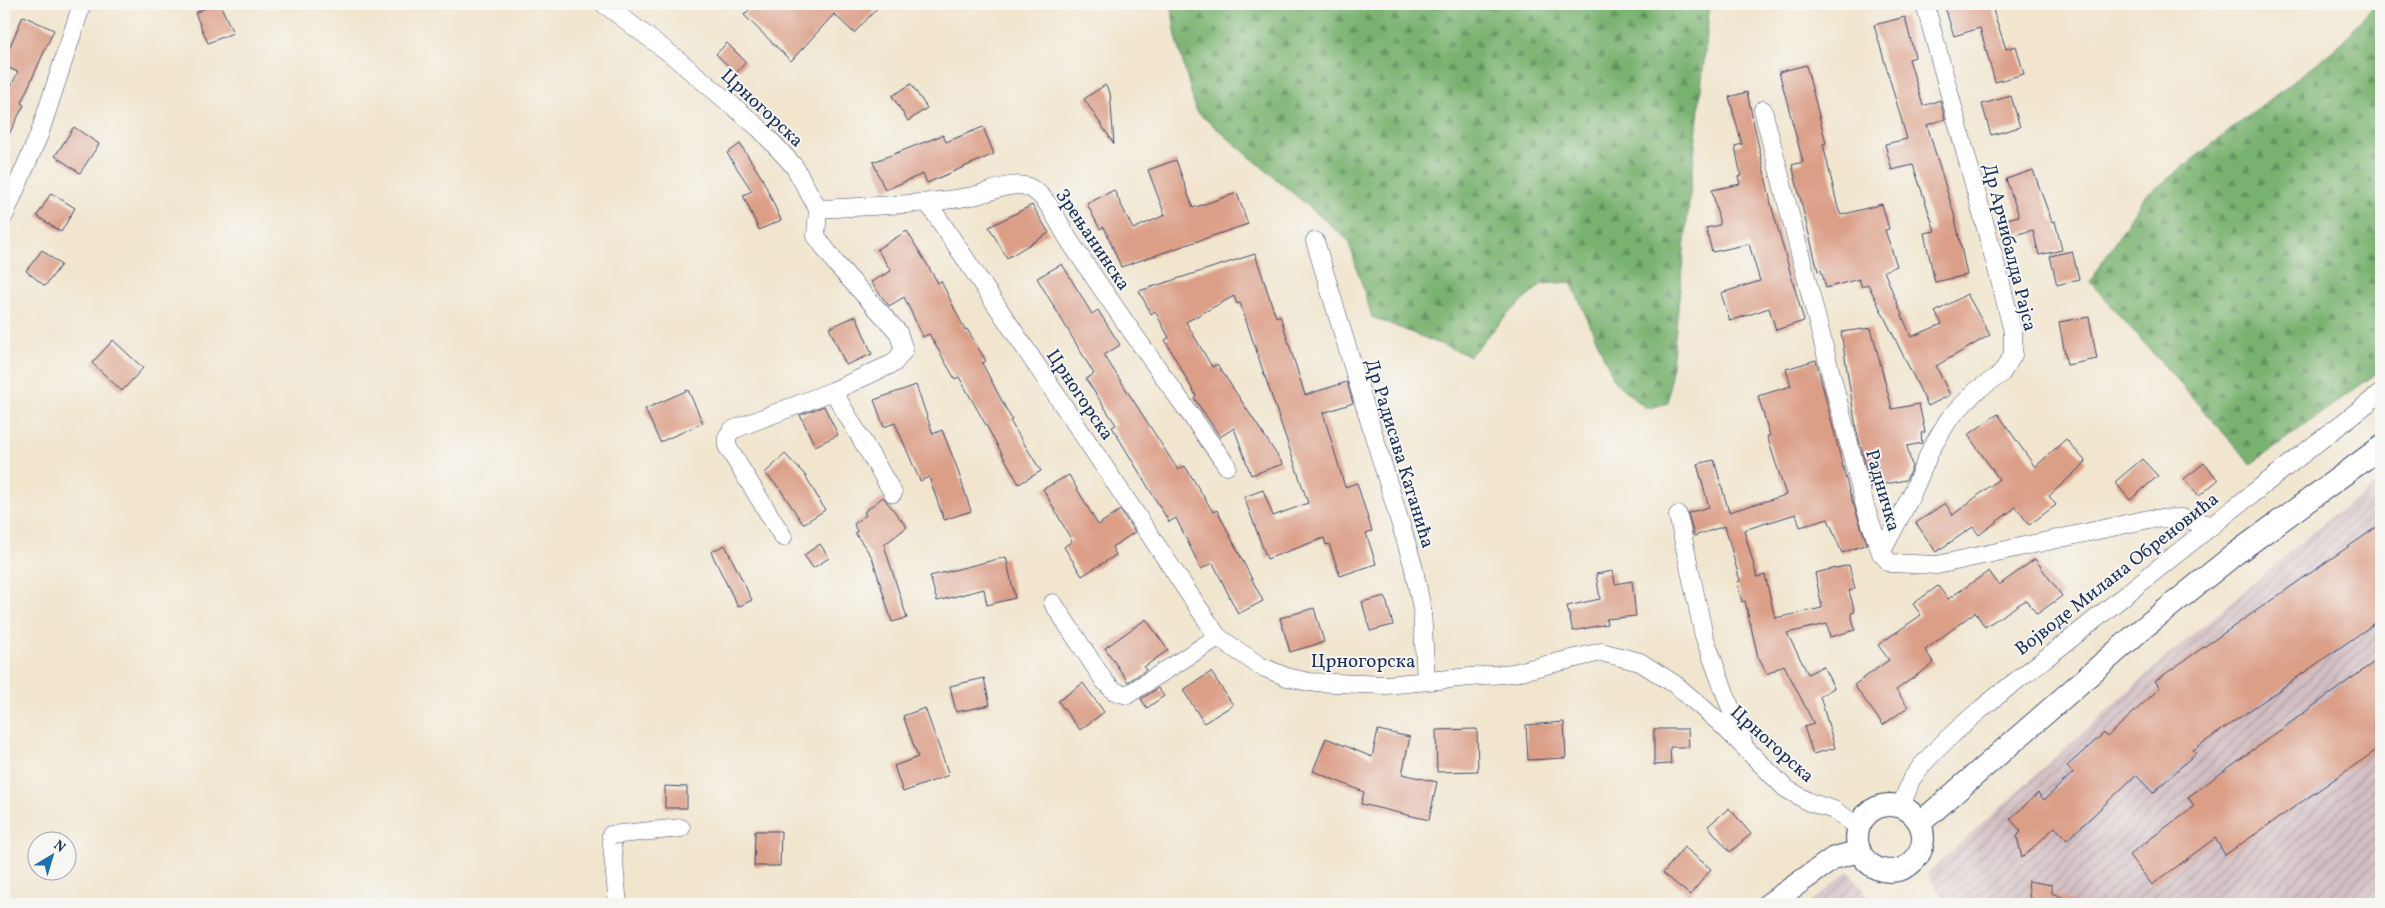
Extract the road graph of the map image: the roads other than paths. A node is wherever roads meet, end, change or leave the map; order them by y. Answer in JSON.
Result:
{"nodes":[{"id":1,"x":82,"y":4,"type":"edge"},
{"id":2,"x":604,"y":4,"type":"edge"},
{"id":3,"x":1925,"y":4,"type":"edge"},
{"id":4,"x":1763,"y":110,"type":"dead end"},
{"id":5,"x":928,"y":203,"type":"junction"},
{"id":6,"x":818,"y":210,"type":"junction"},
{"id":7,"x":4,"y":216,"type":"edge"},
{"id":8,"x":1315,"y":241,"type":"dead end"},
{"id":9,"x":833,"y":391,"type":"junction"},
{"id":10,"x":2381,"y":393,"type":"edge"},
{"id":11,"x":2381,"y":447,"type":"edge"},
{"id":12,"x":1227,"y":466,"type":"dead end"},
{"id":13,"x":893,"y":493,"type":"dead end"},
{"id":14,"x":1678,"y":515,"type":"dead end"},
{"id":15,"x":2210,"y":525,"type":"junction"},
{"id":16,"x":783,"y":537,"type":"dead end"},
{"id":17,"x":1881,"y":552,"type":"junction"},
{"id":18,"x":1053,"y":603,"type":"dead end"},
{"id":19,"x":1218,"y":637,"type":"junction"},
{"id":20,"x":1426,"y":682,"type":"junction"},
{"id":21,"x":1744,"y":745,"type":"junction"},
{"id":22,"x":1901,"y":807,"type":"junction"},
{"id":23,"x":1920,"y":823,"type":"junction"},
{"id":24,"x":1860,"y":827,"type":"junction"},
{"id":25,"x":681,"y":828,"type":"dead end"},
{"id":26,"x":1860,"y":851,"type":"junction"},
{"id":27,"x":618,"y":904,"type":"edge"},
{"id":28,"x":1769,"y":904,"type":"edge"}],
"edges":[{"from":1,"to":7,"type":"street"},
{"from":2,"to":6,"type":"street","name":"Црногорска"},
{"from":3,"to":17,"type":"street","name":"Др Арчибалда Рајса"},
{"from":4,"to":17,"type":"street","name":"Радничка"},
{"from":5,"to":6,"type":"street","name":"Зрењанинска"},
{"from":5,"to":12,"type":"street","name":"Зрењанинска"},
{"from":5,"to":19,"type":"street","name":"Црногорска"},
{"from":6,"to":9,"type":"street"},
{"from":8,"to":20,"type":"street","name":"Др Радисава Катанића"},
{"from":9,"to":13,"type":"street"},
{"from":9,"to":16,"type":"street"},
{"from":10,"to":15,"type":"street","name":"Војводе Милана Обреновића"},
{"from":11,"to":23,"type":"street"},
{"from":14,"to":21,"type":"street"},
{"from":15,"to":17,"type":"street","name":"Радничка"},
{"from":15,"to":22,"type":"street","name":"Војводе Милана Обреновића"},
{"from":18,"to":19,"type":"street"},
{"from":19,"to":20,"type":"street","name":"Црногорска"},
{"from":20,"to":21,"type":"street","name":"Црногорска"},
{"from":21,"to":24,"type":"street","name":"Црногорска"},
{"from":22,"to":23,"type":"street"},
{"from":22,"to":24,"type":"street"},
{"from":23,"to":26,"type":"street"},
{"from":24,"to":26,"type":"street"},
{"from":25,"to":27,"type":"street"},
{"from":26,"to":28,"type":"street"}]}
